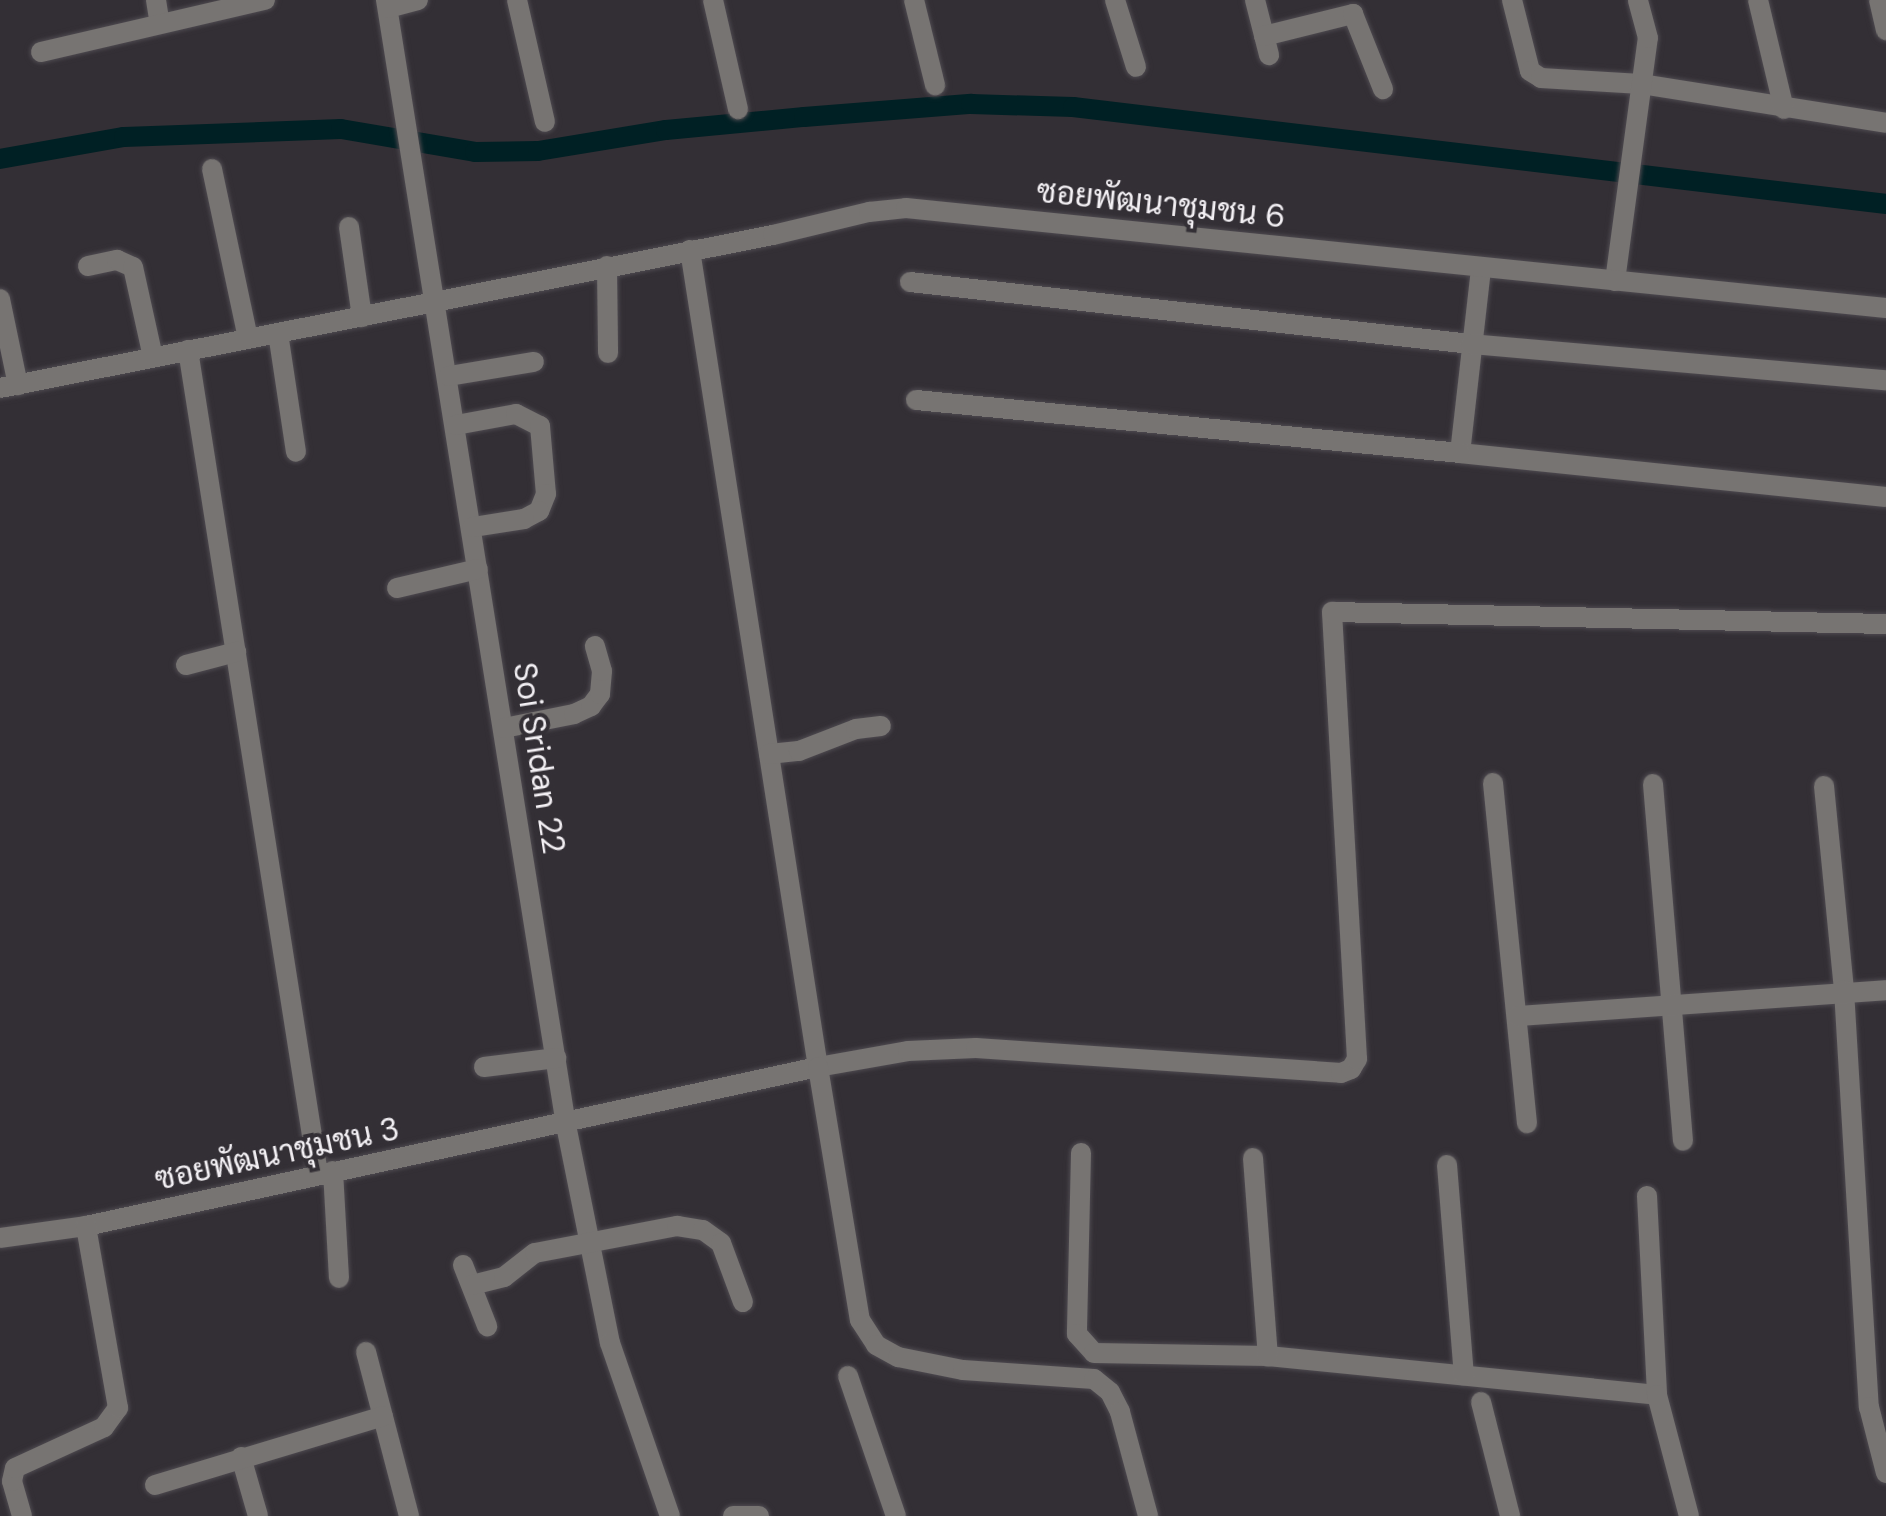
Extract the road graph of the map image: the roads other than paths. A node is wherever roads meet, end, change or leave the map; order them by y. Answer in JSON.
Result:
{"nodes":[{"id":1,"x":156,"y":0,"type":"edge"},
{"id":2,"x":265,"y":0,"type":"edge"},
{"id":3,"x":418,"y":0,"type":"edge"},
{"id":4,"x":517,"y":0,"type":"edge"},
{"id":5,"x":713,"y":0,"type":"edge"},
{"id":6,"x":914,"y":0,"type":"edge"},
{"id":7,"x":1115,"y":0,"type":"edge"},
{"id":8,"x":1255,"y":0,"type":"edge"},
{"id":9,"x":1512,"y":0,"type":"edge"},
{"id":10,"x":1638,"y":0,"type":"edge"},
{"id":11,"x":1758,"y":0,"type":"edge"},
{"id":12,"x":1879,"y":0,"type":"edge"},
{"id":13,"x":388,"y":4,"type":"edge"},
{"id":14,"x":160,"y":24,"type":"junction"},
{"id":15,"x":1886,"y":30,"type":"edge"},
{"id":16,"x":41,"y":52,"type":"dead end"},
{"id":17,"x":1136,"y":68,"type":"dead end"},
{"id":18,"x":1641,"y":84,"type":"junction"},
{"id":19,"x":935,"y":85,"type":"dead end"},
{"id":20,"x":1382,"y":89,"type":"dead end"},
{"id":21,"x":738,"y":109,"type":"dead end"},
{"id":22,"x":1784,"y":109,"type":"junction"},
{"id":23,"x":544,"y":122,"type":"dead end"},
{"id":24,"x":1886,"y":122,"type":"edge"},
{"id":25,"x":212,"y":168,"type":"dead end"},
{"id":26,"x":349,"y":227,"type":"dead end"},
{"id":27,"x":690,"y":250,"type":"junction"},
{"id":28,"x":88,"y":266,"type":"dead end"},
{"id":29,"x":608,"y":266,"type":"junction"},
{"id":30,"x":1482,"y":268,"type":"junction"},
{"id":31,"x":1615,"y":281,"type":"junction"},
{"id":32,"x":910,"y":282,"type":"dead end"},
{"id":33,"x":0,"y":299,"type":"edge"},
{"id":34,"x":437,"y":303,"type":"junction"},
{"id":35,"x":1886,"y":308,"type":"edge"},
{"id":36,"x":362,"y":317,"type":"junction"},
{"id":37,"x":278,"y":333,"type":"junction"},
{"id":38,"x":248,"y":338,"type":"junction"},
{"id":39,"x":1470,"y":344,"type":"junction"},
{"id":40,"x":188,"y":350,"type":"junction"},
{"id":41,"x":608,"y":353,"type":"dead end"},
{"id":42,"x":153,"y":357,"type":"junction"},
{"id":43,"x":534,"y":362,"type":"dead end"},
{"id":44,"x":449,"y":376,"type":"junction"},
{"id":45,"x":1886,"y":380,"type":"edge"},
{"id":46,"x":9,"y":387,"type":"edge"},
{"id":47,"x":916,"y":400,"type":"dead end"},
{"id":48,"x":456,"y":426,"type":"junction"},
{"id":49,"x":296,"y":452,"type":"dead end"},
{"id":50,"x":1460,"y":453,"type":"junction"},
{"id":51,"x":1886,"y":497,"type":"edge"},
{"id":52,"x":472,"y":527,"type":"junction"},
{"id":53,"x":478,"y":569,"type":"junction"},
{"id":54,"x":397,"y":588,"type":"dead end"},
{"id":55,"x":1886,"y":624,"type":"edge"},
{"id":56,"x":594,"y":646,"type":"dead end"},
{"id":57,"x":236,"y":652,"type":"junction"},
{"id":58,"x":186,"y":665,"type":"dead end"},
{"id":59,"x":881,"y":726,"type":"dead end"},
{"id":60,"x":504,"y":728,"type":"junction"},
{"id":61,"x":769,"y":754,"type":"junction"},
{"id":62,"x":1493,"y":782,"type":"dead end"},
{"id":63,"x":1653,"y":784,"type":"dead end"},
{"id":64,"x":1824,"y":786,"type":"dead end"},
{"id":65,"x":1844,"y":990,"type":"junction"},
{"id":66,"x":1886,"y":990,"type":"edge"},
{"id":67,"x":1675,"y":1008,"type":"junction"},
{"id":68,"x":1518,"y":1016,"type":"junction"},
{"id":69,"x":556,"y":1058,"type":"junction"},
{"id":70,"x":484,"y":1067,"type":"dead end"},
{"id":71,"x":818,"y":1067,"type":"junction"},
{"id":72,"x":566,"y":1124,"type":"junction"},
{"id":73,"x":1527,"y":1124,"type":"dead end"},
{"id":74,"x":1683,"y":1141,"type":"dead end"},
{"id":75,"x":1081,"y":1153,"type":"dead end"},
{"id":76,"x":1253,"y":1158,"type":"dead end"},
{"id":77,"x":1447,"y":1165,"type":"dead end"},
{"id":78,"x":326,"y":1173,"type":"junction"},
{"id":79,"x":1647,"y":1196,"type":"dead end"},
{"id":80,"x":86,"y":1226,"type":"junction"},
{"id":81,"x":0,"y":1238,"type":"edge"},
{"id":82,"x":589,"y":1241,"type":"junction"},
{"id":83,"x":463,"y":1265,"type":"dead end"},
{"id":84,"x":339,"y":1278,"type":"dead end"},
{"id":85,"x":472,"y":1285,"type":"junction"},
{"id":86,"x":743,"y":1302,"type":"dead end"},
{"id":87,"x":487,"y":1326,"type":"dead end"},
{"id":88,"x":366,"y":1352,"type":"dead end"},
{"id":89,"x":1268,"y":1356,"type":"junction"},
{"id":90,"x":1464,"y":1375,"type":"junction"},
{"id":91,"x":848,"y":1376,"type":"dead end"},
{"id":92,"x":1657,"y":1396,"type":"junction"},
{"id":93,"x":1481,"y":1402,"type":"dead end"},
{"id":94,"x":383,"y":1416,"type":"junction"},
{"id":95,"x":241,"y":1456,"type":"junction"},
{"id":96,"x":1886,"y":1473,"type":"edge"},
{"id":97,"x":155,"y":1485,"type":"dead end"},
{"id":98,"x":22,"y":1516,"type":"edge"},
{"id":99,"x":258,"y":1516,"type":"edge"},
{"id":100,"x":409,"y":1516,"type":"edge"},
{"id":101,"x":670,"y":1516,"type":"edge"},
{"id":102,"x":733,"y":1516,"type":"edge"},
{"id":103,"x":759,"y":1516,"type":"edge"},
{"id":104,"x":896,"y":1516,"type":"edge"},
{"id":105,"x":1148,"y":1516,"type":"edge"},
{"id":106,"x":1510,"y":1516,"type":"edge"},
{"id":107,"x":1689,"y":1516,"type":"edge"}],
"edges":[{"from":1,"to":14,"type":"street"},
{"from":2,"to":14,"type":"street"},
{"from":3,"to":13,"type":"street"},
{"from":4,"to":23,"type":"street"},
{"from":5,"to":21,"type":"street"},
{"from":6,"to":19,"type":"street"},
{"from":7,"to":17,"type":"street"},
{"from":8,"to":20,"type":"street"},
{"from":9,"to":18,"type":"street"},
{"from":10,"to":18,"type":"street"},
{"from":11,"to":22,"type":"street"},
{"from":12,"to":15,"type":"street"},
{"from":13,"to":34,"type":"street","name":"Soi Sridan 22"},
{"from":14,"to":16,"type":"street"},
{"from":18,"to":22,"type":"street"},
{"from":18,"to":31,"type":"street"},
{"from":22,"to":24,"type":"street"},
{"from":25,"to":38,"type":"street"},
{"from":26,"to":36,"type":"street"},
{"from":27,"to":29,"type":"street","name":"ซอยพัฒนาชุมชน 6"},
{"from":27,"to":30,"type":"street","name":"ซอยพัฒนาชุมชน 6"},
{"from":27,"to":61,"type":"street"},
{"from":28,"to":42,"type":"street"},
{"from":29,"to":34,"type":"street","name":"ซอยพัฒนาชุมชน 6"},
{"from":29,"to":41,"type":"street"},
{"from":30,"to":31,"type":"street","name":"ซอยพัฒนาชุมชน 6"},
{"from":30,"to":39,"type":"street"},
{"from":31,"to":35,"type":"street","name":"ซอยพัฒนาชุมชน 6"},
{"from":32,"to":39,"type":"street"},
{"from":33,"to":46,"type":"street"},
{"from":34,"to":36,"type":"street","name":"ซอยพัฒนาชุมชน 6"},
{"from":34,"to":44,"type":"street","name":"Soi Sridan 22"},
{"from":36,"to":37,"type":"street","name":"ซอยพัฒนาชุมชน 6"},
{"from":37,"to":38,"type":"street","name":"ซอยพัฒนาชุมชน 6"},
{"from":37,"to":49,"type":"street"},
{"from":38,"to":40,"type":"street","name":"ซอยพัฒนาชุมชน 6"},
{"from":39,"to":45,"type":"street"},
{"from":39,"to":50,"type":"street"},
{"from":40,"to":42,"type":"street","name":"ซอยพัฒนาชุมชน 6"},
{"from":40,"to":57,"type":"street"},
{"from":42,"to":46,"type":"street","name":"ซอยพัฒนาชุมชน 6"},
{"from":43,"to":44,"type":"street"},
{"from":44,"to":48,"type":"street","name":"Soi Sridan 22"},
{"from":47,"to":50,"type":"street"},
{"from":48,"to":52,"type":"street","name":"Soi Sridan 22"},
{"from":48,"to":52,"type":"street"},
{"from":50,"to":51,"type":"street"},
{"from":52,"to":53,"type":"street","name":"Soi Sridan 22"},
{"from":53,"to":54,"type":"street"},
{"from":53,"to":60,"type":"street","name":"Soi Sridan 22"},
{"from":55,"to":71,"type":"street","name":"ซอยพัฒนาชุมชน 3"},
{"from":56,"to":60,"type":"street"},
{"from":57,"to":58,"type":"street"},
{"from":57,"to":78,"type":"street"},
{"from":59,"to":61,"type":"street"},
{"from":60,"to":69,"type":"street","name":"Soi Sridan 22"},
{"from":61,"to":71,"type":"street"},
{"from":62,"to":68,"type":"street"},
{"from":63,"to":67,"type":"street"},
{"from":64,"to":65,"type":"street"},
{"from":65,"to":66,"type":"street"},
{"from":65,"to":67,"type":"street"},
{"from":65,"to":96,"type":"street"},
{"from":67,"to":68,"type":"street"},
{"from":67,"to":74,"type":"street"},
{"from":68,"to":73,"type":"street"},
{"from":69,"to":70,"type":"street"},
{"from":69,"to":72,"type":"street","name":"Soi Sridan 22"},
{"from":71,"to":72,"type":"street","name":"ซอยพัฒนาชุมชน 3"},
{"from":71,"to":105,"type":"street"},
{"from":72,"to":78,"type":"street","name":"ซอยพัฒนาชุมชน 3"},
{"from":72,"to":82,"type":"street","name":"Soi Sridan 22"},
{"from":75,"to":89,"type":"street"},
{"from":76,"to":89,"type":"street"},
{"from":77,"to":90,"type":"street"},
{"from":78,"to":80,"type":"street","name":"ซอยพัฒนาชุมชน 3"},
{"from":78,"to":84,"type":"street"},
{"from":79,"to":92,"type":"street"},
{"from":80,"to":81,"type":"street","name":"ซอยพัฒนาชุมชน 3"},
{"from":80,"to":98,"type":"street"},
{"from":82,"to":85,"type":"street"},
{"from":82,"to":86,"type":"street"},
{"from":82,"to":101,"type":"street","name":"Soi Sridan 22"},
{"from":83,"to":85,"type":"street"},
{"from":85,"to":87,"type":"street"},
{"from":88,"to":94,"type":"street"},
{"from":89,"to":90,"type":"street"},
{"from":90,"to":92,"type":"street"},
{"from":91,"to":104,"type":"street"},
{"from":92,"to":107,"type":"street"},
{"from":93,"to":106,"type":"street"},
{"from":94,"to":95,"type":"street"},
{"from":94,"to":100,"type":"street"},
{"from":95,"to":97,"type":"street"},
{"from":95,"to":99,"type":"street"},
{"from":102,"to":103,"type":"street"}]}
